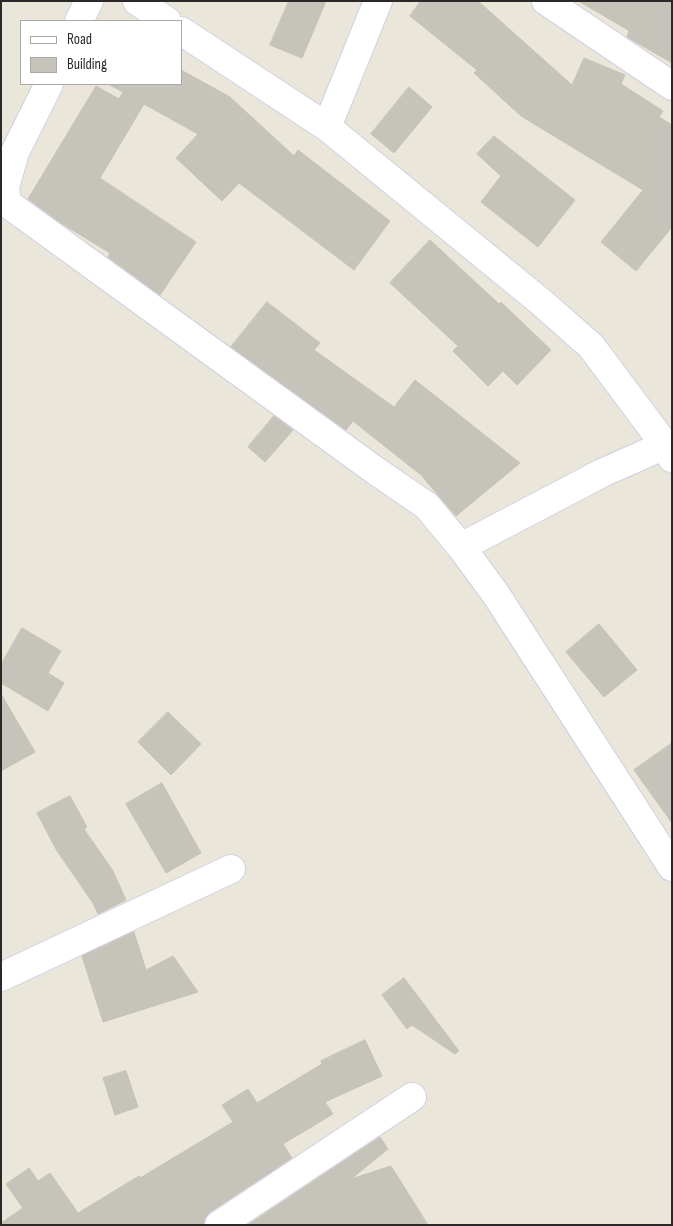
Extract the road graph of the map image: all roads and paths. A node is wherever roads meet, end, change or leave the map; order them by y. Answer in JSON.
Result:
{"nodes":[{"id":1,"x":89,"y":1,"type":"edge"},
{"id":2,"x":137,"y":1,"type":"edge"},
{"id":3,"x":378,"y":1,"type":"edge"},
{"id":4,"x":546,"y":1,"type":"edge"},
{"id":5,"x":80,"y":20,"type":"edge"},
{"id":6,"x":166,"y":20,"type":"edge"},
{"id":7,"x":182,"y":32,"type":"edge"},
{"id":8,"x":48,"y":85,"type":"edge"},
{"id":9,"x":672,"y":86,"type":"edge"},
{"id":10,"x":327,"y":127,"type":"junction"},
{"id":11,"x":669,"y":449,"type":"edge"},
{"id":12,"x":460,"y":547,"type":"junction"},
{"id":13,"x":672,"y":867,"type":"edge"},
{"id":14,"x":231,"y":869,"type":"dead end"},
{"id":15,"x":1,"y":977,"type":"edge"},
{"id":16,"x":412,"y":1097,"type":"dead end"},
{"id":17,"x":219,"y":1225,"type":"edge"}],
"edges":[{"from":1,"to":5,"type":"street"},
{"from":2,"to":6,"type":"street"},
{"from":3,"to":10,"type":"street"},
{"from":4,"to":9,"type":"street"},
{"from":7,"to":10,"type":"street"},
{"from":8,"to":12,"type":"street"},
{"from":10,"to":11,"type":"street"},
{"from":11,"to":12,"type":"street"},
{"from":12,"to":13,"type":"street"},
{"from":14,"to":15,"type":"street"},
{"from":16,"to":17,"type":"street"}]}
